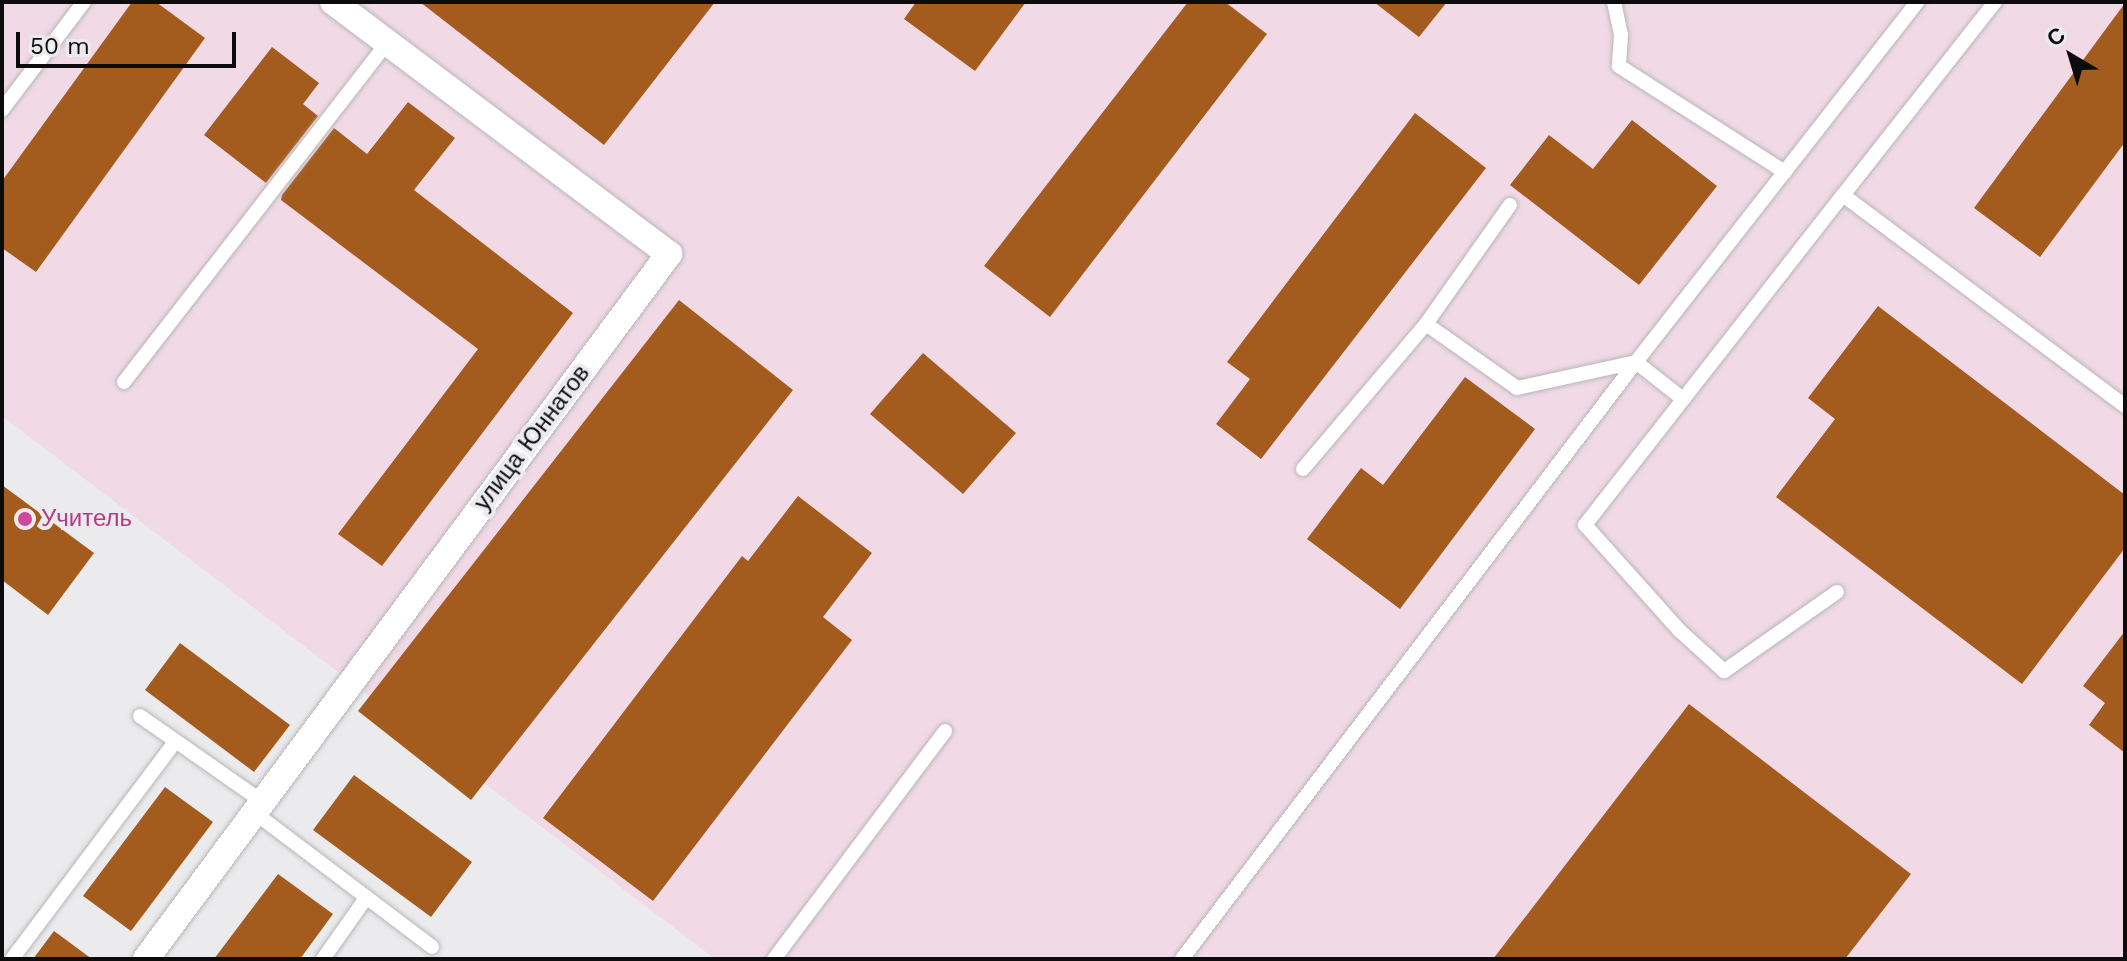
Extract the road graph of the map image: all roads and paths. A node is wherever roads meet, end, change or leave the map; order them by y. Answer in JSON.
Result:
{"nodes":[{"id":1,"x":84,"y":2,"type":"edge"},
{"id":2,"x":333,"y":2,"type":"edge"},
{"id":3,"x":1614,"y":2,"type":"edge"},
{"id":4,"x":1917,"y":2,"type":"edge"},
{"id":5,"x":1995,"y":2,"type":"edge"},
{"id":6,"x":387,"y":43,"type":"junction"},
{"id":7,"x":2,"y":110,"type":"edge"},
{"id":8,"x":1785,"y":172,"type":"junction"},
{"id":9,"x":1843,"y":195,"type":"junction"},
{"id":10,"x":1510,"y":205,"type":"dead end"},
{"id":11,"x":1426,"y":324,"type":"junction"},
{"id":12,"x":1636,"y":362,"type":"junction"},
{"id":13,"x":124,"y":382,"type":"dead end"},
{"id":14,"x":1683,"y":399,"type":"junction"},
{"id":15,"x":2125,"y":406,"type":"edge"},
{"id":16,"x":1303,"y":469,"type":"dead end"},
{"id":17,"x":1837,"y":592,"type":"dead end"},
{"id":18,"x":140,"y":716,"type":"dead end"},
{"id":19,"x":945,"y":731,"type":"dead end"},
{"id":20,"x":175,"y":742,"type":"junction"},
{"id":21,"x":259,"y":808,"type":"junction"},
{"id":22,"x":366,"y":898,"type":"junction"},
{"id":23,"x":432,"y":947,"type":"dead end"},
{"id":24,"x":12,"y":959,"type":"edge"},
{"id":25,"x":146,"y":959,"type":"edge"},
{"id":26,"x":323,"y":959,"type":"edge"},
{"id":27,"x":774,"y":959,"type":"edge"},
{"id":28,"x":1182,"y":959,"type":"edge"}],
"edges":[{"from":1,"to":7,"type":"lane"},
{"from":2,"to":6,"type":"street","name":"улица Юннатов"},
{"from":3,"to":8,"type":"lane"},
{"from":4,"to":8,"type":"lane"},
{"from":5,"to":9,"type":"lane"},
{"from":6,"to":13,"type":"lane"},
{"from":6,"to":21,"type":"street","name":"улица Юннатов"},
{"from":8,"to":12,"type":"lane"},
{"from":9,"to":14,"type":"lane"},
{"from":9,"to":15,"type":"lane"},
{"from":10,"to":11,"type":"lane"},
{"from":11,"to":12,"type":"lane"},
{"from":11,"to":16,"type":"lane"},
{"from":12,"to":14,"type":"lane"},
{"from":12,"to":28,"type":"lane"},
{"from":14,"to":17,"type":"lane"},
{"from":18,"to":20,"type":"lane"},
{"from":19,"to":27,"type":"lane"},
{"from":20,"to":21,"type":"lane"},
{"from":20,"to":24,"type":"lane"},
{"from":21,"to":22,"type":"lane"},
{"from":21,"to":25,"type":"street","name":"улица Юннатов"},
{"from":22,"to":23,"type":"lane"},
{"from":22,"to":26,"type":"lane"}]}
